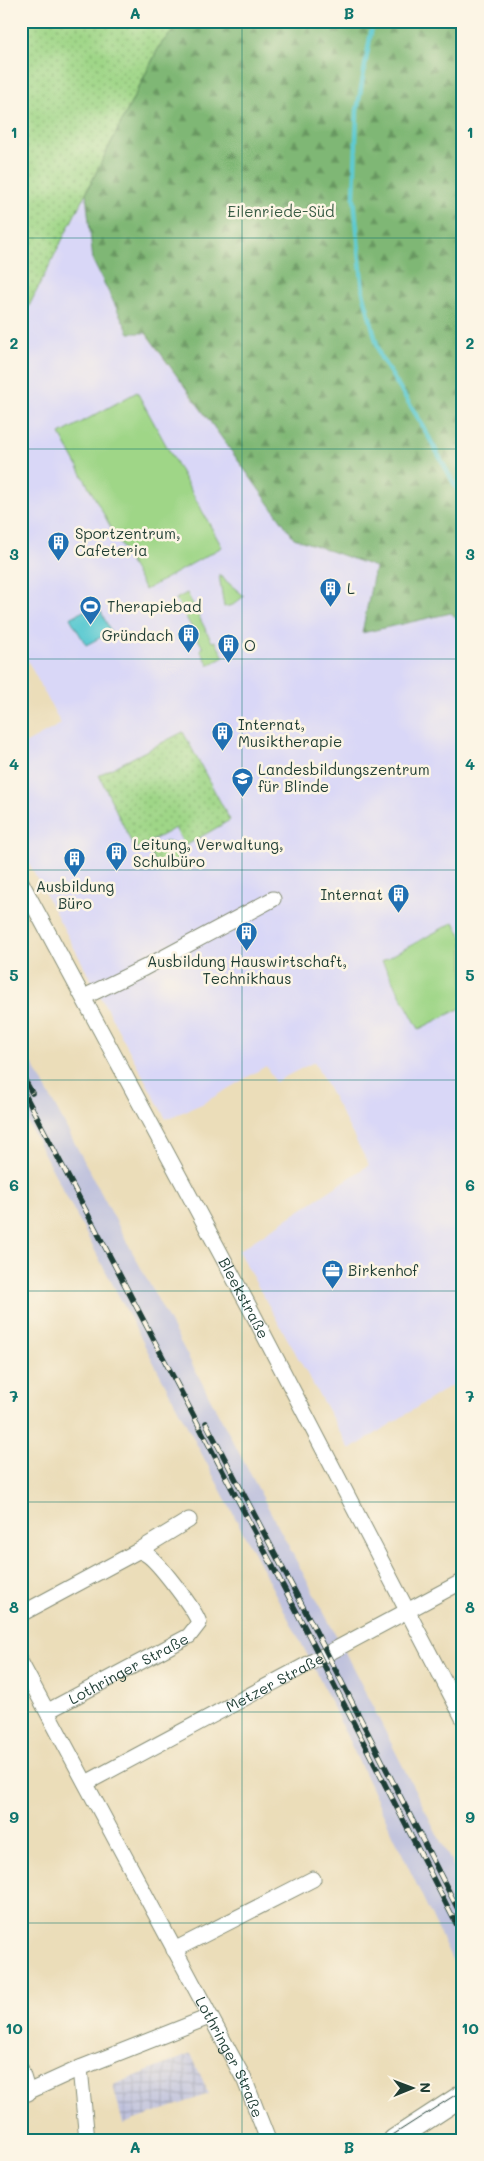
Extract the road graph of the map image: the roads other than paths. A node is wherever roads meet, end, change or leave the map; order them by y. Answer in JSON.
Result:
{"nodes":[{"id":1,"x":21,"y":882,"type":"edge"},
{"id":2,"x":273,"y":899,"type":"dead end"},
{"id":3,"x":84,"y":997,"type":"junction"},
{"id":4,"x":189,"y":1520,"type":"dead end"},
{"id":5,"x":138,"y":1551,"type":"junction"},
{"id":6,"x":463,"y":1581,"type":"edge"},
{"id":7,"x":408,"y":1611,"type":"junction"},
{"id":8,"x":21,"y":1614,"type":"edge"},
{"id":9,"x":21,"y":1663,"type":"edge"},
{"id":10,"x":48,"y":1711,"type":"junction"},
{"id":11,"x":463,"y":1718,"type":"edge"},
{"id":12,"x":86,"y":1783,"type":"junction"},
{"id":13,"x":313,"y":1879,"type":"dead end"},
{"id":14,"x":174,"y":1950,"type":"junction"},
{"id":15,"x":209,"y":2017,"type":"junction"},
{"id":16,"x":80,"y":2068,"type":"junction"},
{"id":17,"x":21,"y":2070,"type":"edge"},
{"id":18,"x":24,"y":2094,"type":"edge"},
{"id":19,"x":463,"y":2095,"type":"edge"},
{"id":20,"x":87,"y":2140,"type":"edge"},
{"id":21,"x":268,"y":2140,"type":"edge"},
{"id":22,"x":394,"y":2140,"type":"edge"}],
"edges":[{"from":1,"to":3,"type":"street","name":"Bleekstraße"},
{"from":2,"to":3,"type":"street"},
{"from":3,"to":7,"type":"street","name":"Bleekstraße"},
{"from":4,"to":5,"type":"street"},
{"from":5,"to":8,"type":"street"},
{"from":5,"to":10,"type":"street","name":"Lothringer Straße"},
{"from":6,"to":7,"type":"street","name":"Metzer Straße"},
{"from":7,"to":11,"type":"street","name":"Bleekstraße"},
{"from":7,"to":12,"type":"street","name":"Metzer Straße"},
{"from":9,"to":10,"type":"street","name":"Lothringer Straße"},
{"from":10,"to":12,"type":"street","name":"Lothringer Straße"},
{"from":12,"to":14,"type":"street","name":"Lothringer Straße"},
{"from":13,"to":14,"type":"street"},
{"from":14,"to":15,"type":"street","name":"Lothringer Straße"},
{"from":15,"to":16,"type":"street"},
{"from":15,"to":21,"type":"street","name":"Lothringer Straße"},
{"from":16,"to":18,"type":"street"},
{"from":16,"to":20,"type":"street"},
{"from":17,"to":18,"type":"street"},
{"from":19,"to":22,"type":"main road"}]}
